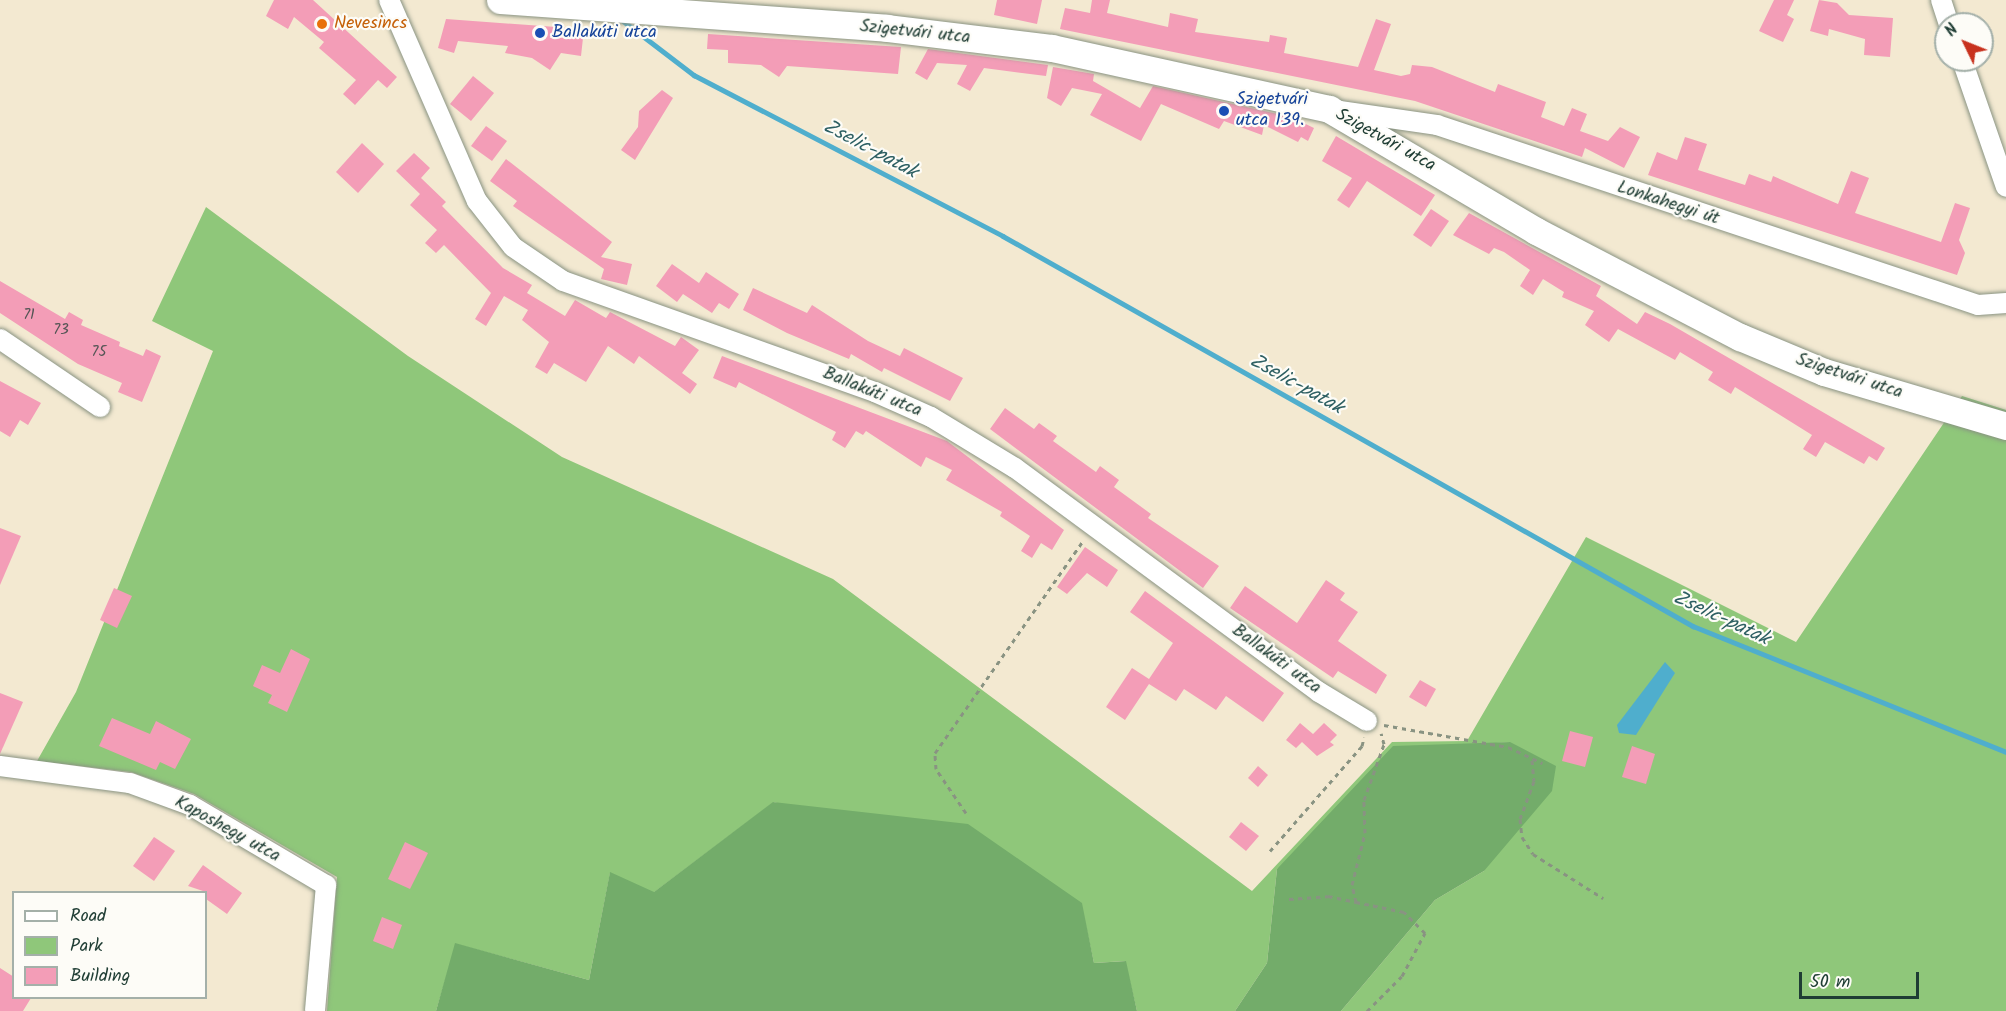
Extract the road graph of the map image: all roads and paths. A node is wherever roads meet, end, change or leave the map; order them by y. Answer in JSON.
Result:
{"nodes":[{"id":1,"x":388,"y":0,"type":"edge"},
{"id":2,"x":500,"y":0,"type":"edge"},
{"id":3,"x":1966,"y":72,"type":"edge"},
{"id":4,"x":1329,"y":109,"type":"junction"},
{"id":5,"x":2006,"y":187,"type":"edge"},
{"id":6,"x":2006,"y":303,"type":"edge"},
{"id":7,"x":0,"y":339,"type":"edge"},
{"id":8,"x":100,"y":407,"type":"dead end"},
{"id":9,"x":2006,"y":426,"type":"edge"},
{"id":10,"x":1093,"y":527,"type":"junction"},
{"id":11,"x":1367,"y":721,"type":"junction"},
{"id":12,"x":1532,"y":760,"type":"junction"},
{"id":13,"x":1543,"y":763,"type":"dead end"},
{"id":14,"x":0,"y":766,"type":"edge"},
{"id":15,"x":966,"y":813,"type":"dead end"},
{"id":16,"x":1270,"y":851,"type":"dead end"},
{"id":17,"x":1603,"y":898,"type":"dead end"},
{"id":18,"x":1288,"y":899,"type":"dead end"},
{"id":19,"x":1356,"y":902,"type":"junction"},
{"id":20,"x":315,"y":1011,"type":"edge"},
{"id":21,"x":1367,"y":1011,"type":"edge"}],
"edges":[{"from":1,"to":10,"type":"street","name":"Ballakúti utca"},
{"from":2,"to":4,"type":"street","name":"Szigetvári utca"},
{"from":3,"to":5,"type":"street"},
{"from":4,"to":6,"type":"street","name":"Lonkahegyi út"},
{"from":4,"to":9,"type":"street","name":"Szigetvári utca"},
{"from":7,"to":8,"type":"street"},
{"from":10,"to":11,"type":"street","name":"Ballakúti utca"},
{"from":10,"to":15,"type":"path"},
{"from":11,"to":12,"type":"path"},
{"from":11,"to":16,"type":"path"},
{"from":11,"to":19,"type":"path"},
{"from":12,"to":13,"type":"path"},
{"from":12,"to":17,"type":"path"},
{"from":14,"to":20,"type":"street","name":"Kaposhegy utca"},
{"from":18,"to":19,"type":"path"},
{"from":19,"to":21,"type":"path"}]}
